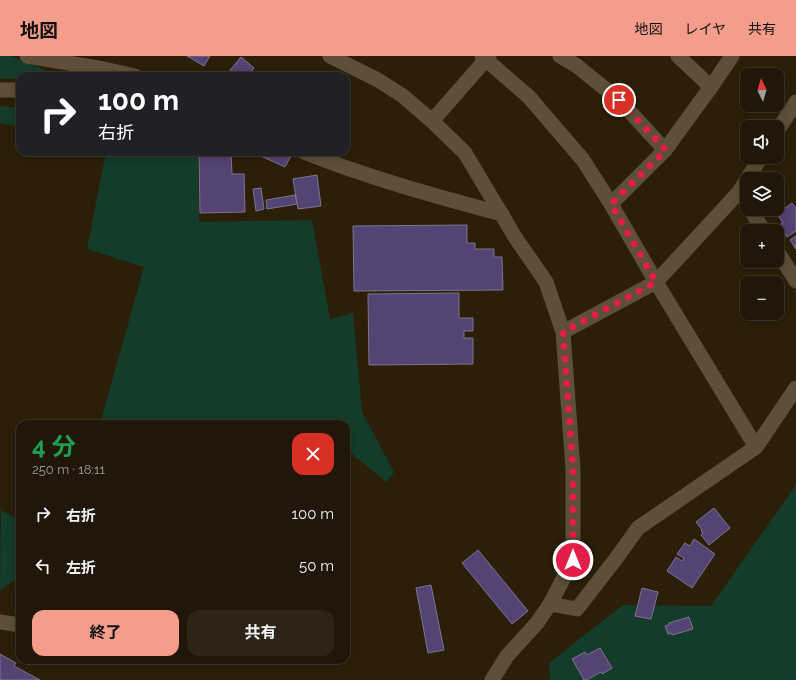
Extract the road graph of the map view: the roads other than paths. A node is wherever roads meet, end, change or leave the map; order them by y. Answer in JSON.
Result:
{"nodes":[{"id":1,"x":27,"y":56,"type":"edge"},
{"id":2,"x":330,"y":56,"type":"edge"},
{"id":3,"x":560,"y":56,"type":"edge"},
{"id":4,"x":678,"y":56,"type":"edge"},
{"id":5,"x":732,"y":56,"type":"edge"},
{"id":6,"x":486,"y":57,"type":"edge"},
{"id":7,"x":105,"y":62,"type":"edge"},
{"id":8,"x":126,"y":72,"type":"edge"},
{"id":9,"x":711,"y":87,"type":"junction"},
{"id":10,"x":0,"y":90,"type":"edge"},
{"id":11,"x":16,"y":90,"type":"edge"},
{"id":12,"x":795,"y":104,"type":"edge"},
{"id":13,"x":784,"y":120,"type":"edge"},
{"id":14,"x":432,"y":121,"type":"junction"},
{"id":15,"x":666,"y":150,"type":"junction"},
{"id":16,"x":314,"y":156,"type":"edge"},
{"id":17,"x":757,"y":164,"type":"edge"},
{"id":18,"x":739,"y":192,"type":"joint"},
{"id":19,"x":611,"y":204,"type":"junction"},
{"id":20,"x":502,"y":214,"type":"junction"},
{"id":21,"x":784,"y":263,"type":"edge"},
{"id":22,"x":796,"y":281,"type":"edge"},
{"id":23,"x":656,"y":282,"type":"junction"},
{"id":24,"x":563,"y":332,"type":"junction"},
{"id":25,"x":796,"y":388,"type":"edge"},
{"id":26,"x":756,"y":447,"type":"junction"},
{"id":27,"x":550,"y":604,"type":"junction"},
{"id":28,"x":0,"y":622,"type":"edge"},
{"id":29,"x":16,"y":624,"type":"edge"},
{"id":30,"x":492,"y":680,"type":"edge"}],
"edges":[{"from":1,"to":7,"type":"street"},
{"from":2,"to":14,"type":"street"},
{"from":3,"to":15,"type":"street"},
{"from":4,"to":9,"type":"street"},
{"from":5,"to":9,"type":"street"},
{"from":6,"to":14,"type":"street"},
{"from":6,"to":19,"type":"street"},
{"from":7,"to":8,"type":"street"},
{"from":9,"to":15,"type":"street"},
{"from":10,"to":11,"type":"street"},
{"from":12,"to":13,"type":"street"},
{"from":14,"to":20,"type":"street"},
{"from":15,"to":19,"type":"street"},
{"from":16,"to":20,"type":"street"},
{"from":17,"to":18,"type":"street"},
{"from":18,"to":23,"type":"street"},
{"from":19,"to":23,"type":"street"},
{"from":20,"to":24,"type":"street"},
{"from":21,"to":22,"type":"street"},
{"from":23,"to":24,"type":"street"},
{"from":23,"to":26,"type":"street"},
{"from":24,"to":27,"type":"street"},
{"from":25,"to":26,"type":"street"},
{"from":26,"to":27,"type":"street"},
{"from":27,"to":30,"type":"street"},
{"from":28,"to":29,"type":"street"}]}
